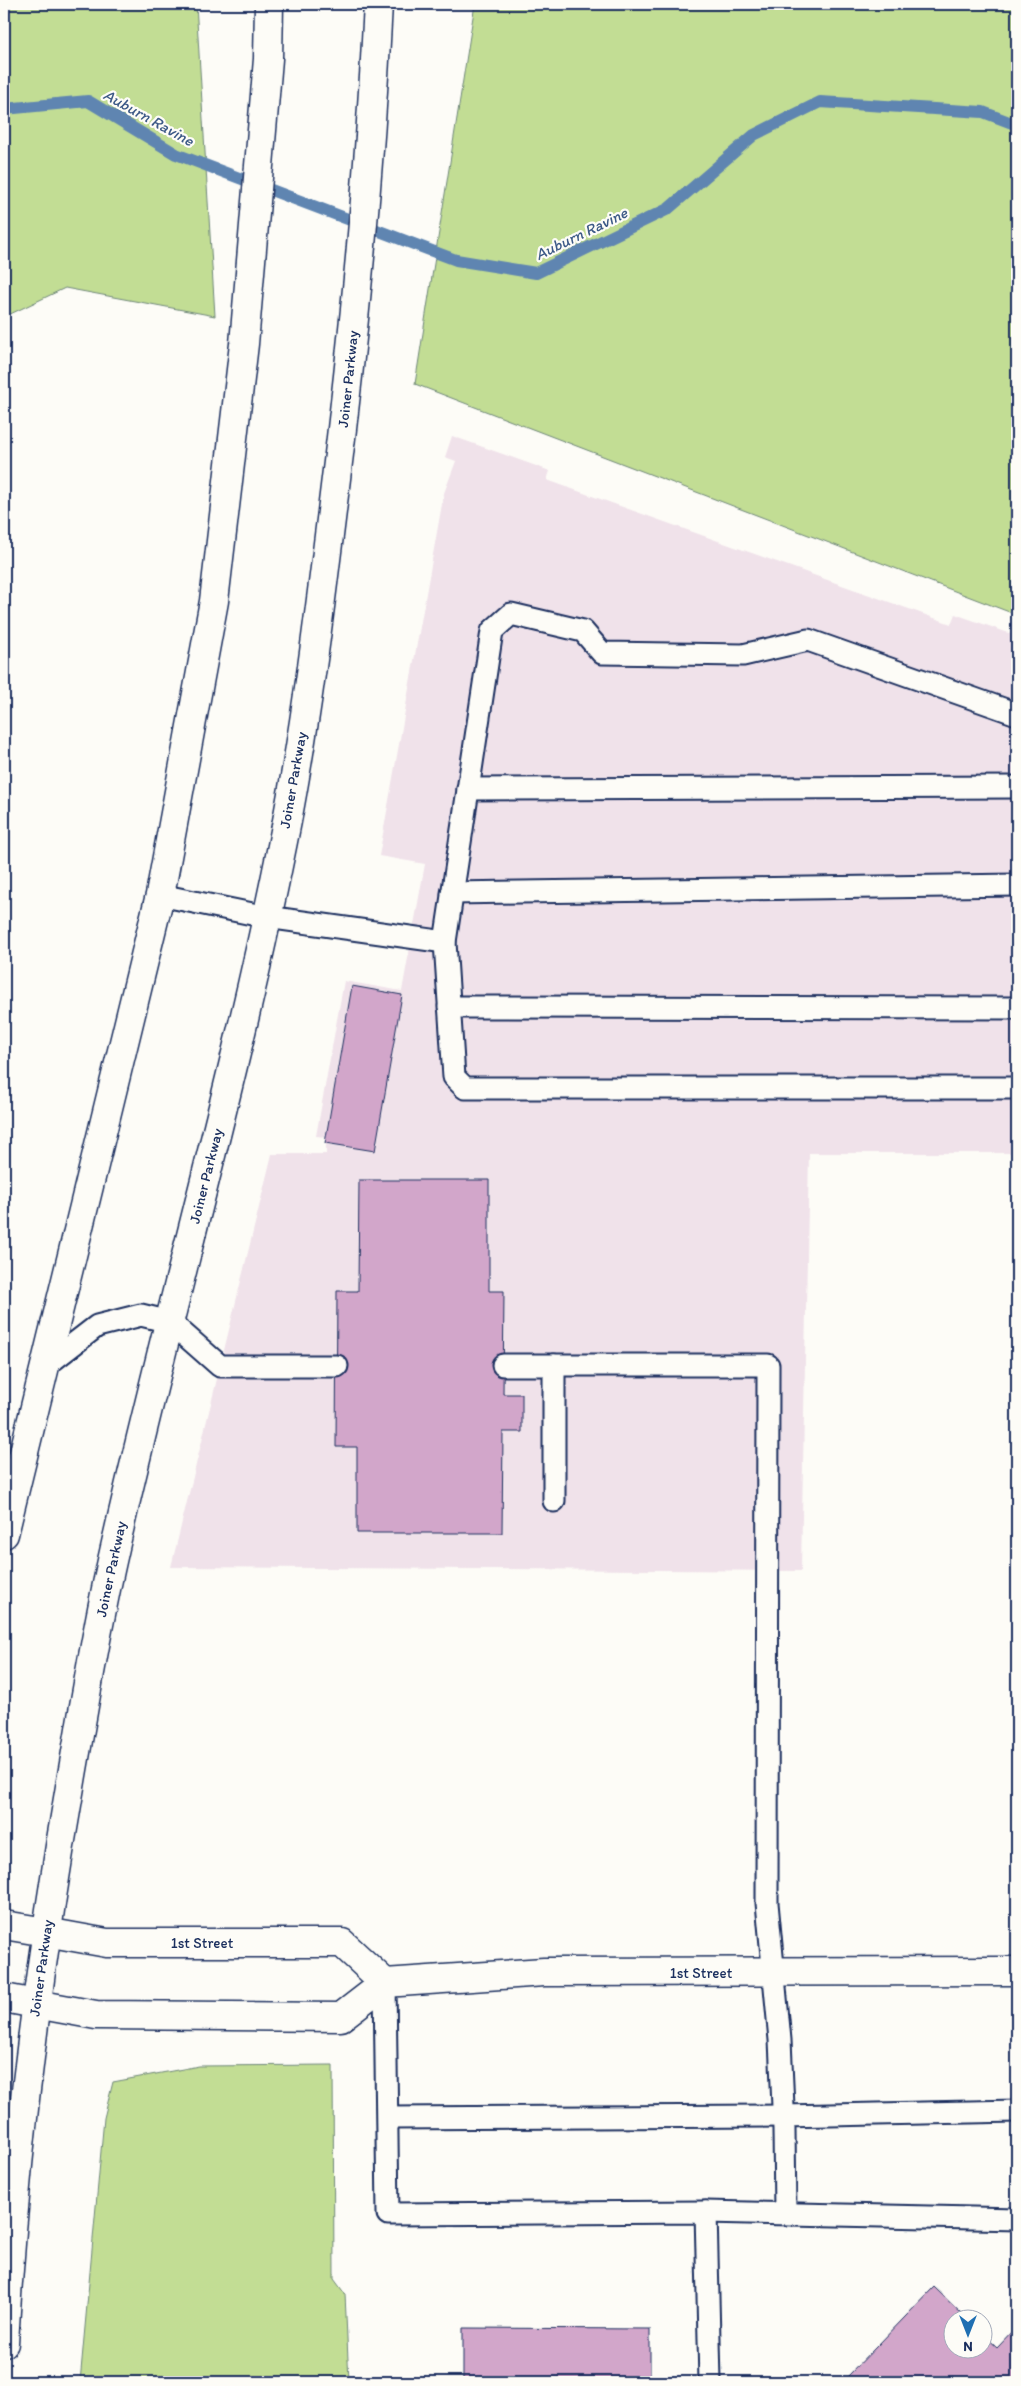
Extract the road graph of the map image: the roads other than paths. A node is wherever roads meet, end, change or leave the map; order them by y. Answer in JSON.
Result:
{"nodes":[{"id":1,"x":269,"y":4,"type":"edge"},
{"id":2,"x":378,"y":4,"type":"edge"},
{"id":3,"x":1017,"y":714,"type":"edge"},
{"id":4,"x":1017,"y":787,"type":"edge"},
{"id":5,"x":468,"y":789,"type":"junction"},
{"id":6,"x":1017,"y":885,"type":"edge"},
{"id":7,"x":452,"y":893,"type":"junction"},
{"id":8,"x":160,"y":895,"type":"junction"},
{"id":9,"x":267,"y":917,"type":"junction"},
{"id":10,"x":445,"y":942,"type":"junction"},
{"id":11,"x":449,"y":1007,"type":"junction"},
{"id":12,"x":1017,"y":1008,"type":"edge"},
{"id":13,"x":1017,"y":1088,"type":"edge"},
{"id":14,"x":170,"y":1322,"type":"junction"},
{"id":15,"x":503,"y":1365,"type":"dead end"},
{"id":16,"x":554,"y":1365,"type":"junction"},
{"id":17,"x":337,"y":1366,"type":"dead end"},
{"id":18,"x":44,"y":1367,"type":"junction"},
{"id":19,"x":554,"y":1501,"type":"dead end"},
{"id":20,"x":4,"y":1534,"type":"edge"},
{"id":21,"x":4,"y":1925,"type":"edge"},
{"id":22,"x":46,"y":1932,"type":"junction"},
{"id":23,"x":1017,"y":1971,"type":"edge"},
{"id":24,"x":774,"y":1973,"type":"junction"},
{"id":25,"x":385,"y":1983,"type":"junction"},
{"id":26,"x":4,"y":1998,"type":"edge"},
{"id":27,"x":36,"y":2004,"type":"junction"},
{"id":28,"x":1017,"y":2111,"type":"edge"},
{"id":29,"x":783,"y":2116,"type":"junction"},
{"id":30,"x":388,"y":2118,"type":"junction"},
{"id":31,"x":706,"y":2212,"type":"junction"},
{"id":32,"x":785,"y":2213,"type":"junction"},
{"id":33,"x":1017,"y":2219,"type":"edge"},
{"id":34,"x":4,"y":2343,"type":"edge"},
{"id":35,"x":710,"y":2382,"type":"edge"}],
"edges":[{"from":1,"to":8,"type":"main road"},
{"from":2,"to":9,"type":"main road","name":"Joiner Parkway"},
{"from":3,"to":5,"type":"lane"},
{"from":4,"to":5,"type":"lane"},
{"from":5,"to":7,"type":"lane"},
{"from":6,"to":7,"type":"lane"},
{"from":7,"to":10,"type":"lane"},
{"from":8,"to":9,"type":"lane"},
{"from":8,"to":18,"type":"main road"},
{"from":9,"to":10,"type":"lane"},
{"from":9,"to":14,"type":"main road","name":"Joiner Parkway"},
{"from":10,"to":11,"type":"lane"},
{"from":11,"to":12,"type":"lane"},
{"from":11,"to":13,"type":"lane"},
{"from":14,"to":17,"type":"lane"},
{"from":14,"to":18,"type":"lane"},
{"from":14,"to":22,"type":"main road","name":"Joiner Parkway"},
{"from":15,"to":16,"type":"lane"},
{"from":16,"to":19,"type":"lane"},
{"from":16,"to":24,"type":"lane"},
{"from":18,"to":20,"type":"main road"},
{"from":21,"to":22,"type":"main road","name":"1st Street"},
{"from":22,"to":25,"type":"main road","name":"1st Street"},
{"from":22,"to":27,"type":"main road","name":"Joiner Parkway"},
{"from":23,"to":24,"type":"main road","name":"1st Street"},
{"from":24,"to":25,"type":"main road","name":"1st Street"},
{"from":24,"to":29,"type":"lane"},
{"from":25,"to":27,"type":"main road"},
{"from":25,"to":30,"type":"lane"},
{"from":26,"to":27,"type":"main road"},
{"from":27,"to":34,"type":"main road","name":"Joiner Parkway"},
{"from":28,"to":29,"type":"lane"},
{"from":29,"to":30,"type":"lane"},
{"from":29,"to":32,"type":"lane"},
{"from":30,"to":31,"type":"lane"},
{"from":31,"to":32,"type":"lane"},
{"from":31,"to":35,"type":"lane"},
{"from":32,"to":33,"type":"lane"}]}
